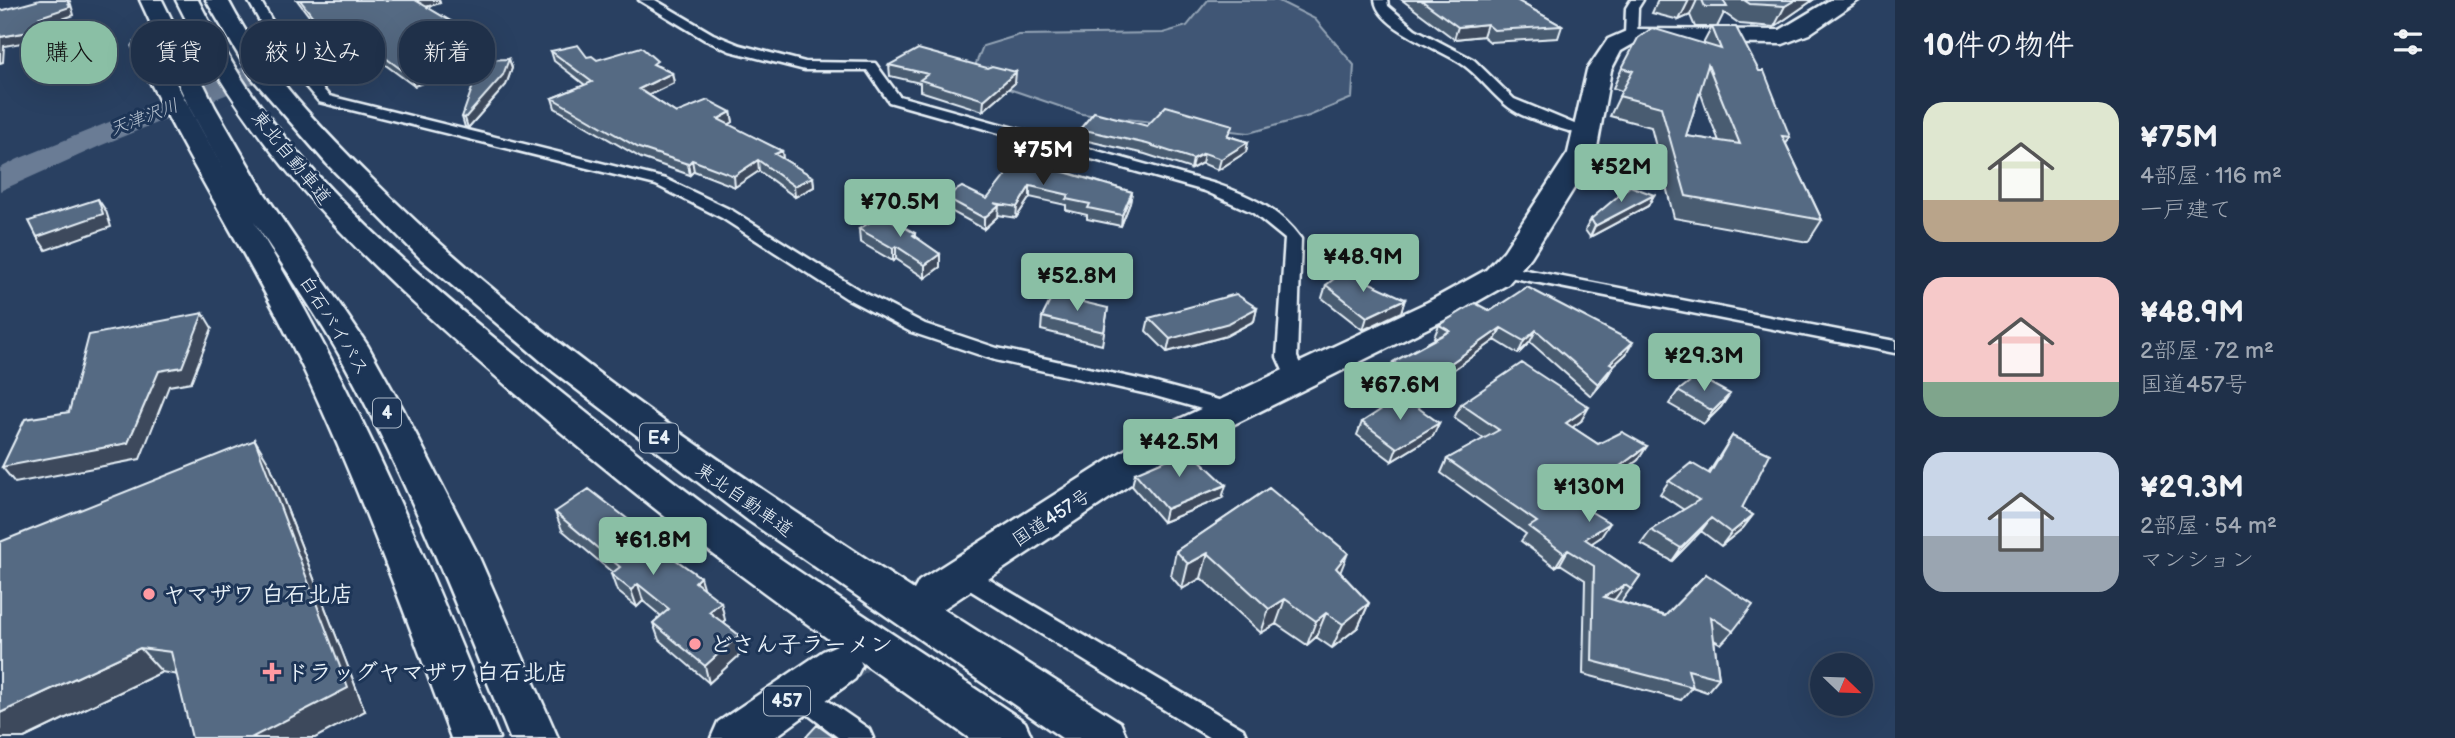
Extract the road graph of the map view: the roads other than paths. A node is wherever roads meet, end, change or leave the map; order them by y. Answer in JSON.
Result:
{"nodes":[{"id":1,"x":151,"y":0,"type":"edge"},
{"id":2,"x":187,"y":0,"type":"edge"},
{"id":3,"x":216,"y":0,"type":"edge"},
{"id":4,"x":254,"y":0,"type":"edge"},
{"id":5,"x":645,"y":0,"type":"edge"},
{"id":6,"x":1381,"y":0,"type":"edge"},
{"id":7,"x":1637,"y":0,"type":"edge"},
{"id":8,"x":1848,"y":0,"type":"edge"},
{"id":9,"x":256,"y":21,"type":"edge"},
{"id":10,"x":1631,"y":36,"type":"junction"},
{"id":11,"x":241,"y":40,"type":"edge"},
{"id":12,"x":241,"y":52,"type":"edge"},
{"id":13,"x":173,"y":84,"type":"edge"},
{"id":14,"x":266,"y":84,"type":"edge"},
{"id":15,"x":273,"y":84,"type":"edge"},
{"id":16,"x":291,"y":84,"type":"edge"},
{"id":17,"x":185,"y":102,"type":"junction"},
{"id":18,"x":1589,"y":133,"type":"junction"},
{"id":19,"x":1505,"y":271,"type":"junction"},
{"id":20,"x":1895,"y":347,"type":"edge"},
{"id":21,"x":1296,"y":379,"type":"junction"},
{"id":22,"x":1230,"y":410,"type":"junction"},
{"id":23,"x":963,"y":574,"type":"junction"},
{"id":24,"x":934,"y":594,"type":"tunnel mouth"},
{"id":25,"x":839,"y":665,"type":"tunnel mouth"},
{"id":26,"x":798,"y":692,"type":"junction"},
{"id":27,"x":475,"y":738,"type":"edge"},
{"id":28,"x":534,"y":738,"type":"edge"},
{"id":29,"x":735,"y":738,"type":"edge"},
{"id":30,"x":860,"y":738,"type":"edge"},
{"id":31,"x":1008,"y":738,"type":"edge"},
{"id":32,"x":1103,"y":738,"type":"edge"},
{"id":33,"x":1234,"y":738,"type":"edge"}],
"edges":[{"from":1,"to":17,"type":"highway","name":"白石バイパス","number":"4"},
{"from":2,"to":12,"type":"highway","name":"東北自動車道","number":"E4"},
{"from":3,"to":11,"type":"highway","name":"東北自動車道","number":"E4"},
{"from":4,"to":9,"type":"street"},
{"from":5,"to":21,"type":"street"},
{"from":6,"to":18,"type":"street"},
{"from":7,"to":10,"type":"street"},
{"from":8,"to":10,"type":"highway"},
{"from":10,"to":18,"type":"highway","name":"国道457号"},
{"from":13,"to":17,"type":"highway","name":"白石バイパス","number":"4"},
{"from":14,"to":31,"type":"highway","name":"東北自動車道","number":"E4"},
{"from":15,"to":32,"type":"highway","name":"東北自動車道","number":"E4"},
{"from":16,"to":22,"type":"street"},
{"from":17,"to":27,"type":"highway","name":"白石バイパス","number":"4"},
{"from":17,"to":28,"type":"highway","name":"白石バイパス","number":"4"},
{"from":18,"to":19,"type":"highway","name":"国道457号"},
{"from":19,"to":20,"type":"street"},
{"from":19,"to":21,"type":"highway","name":"国道457号"},
{"from":21,"to":22,"type":"highway","name":"国道457号"},
{"from":22,"to":23,"type":"highway","name":"国道457号"},
{"from":23,"to":24,"type":"highway","name":"国道457号"},
{"from":23,"to":33,"type":"street"},
{"from":25,"to":26,"type":"highway","number":"457"},
{"from":26,"to":29,"type":"highway","number":"457"},
{"from":26,"to":30,"type":"street"}]}
